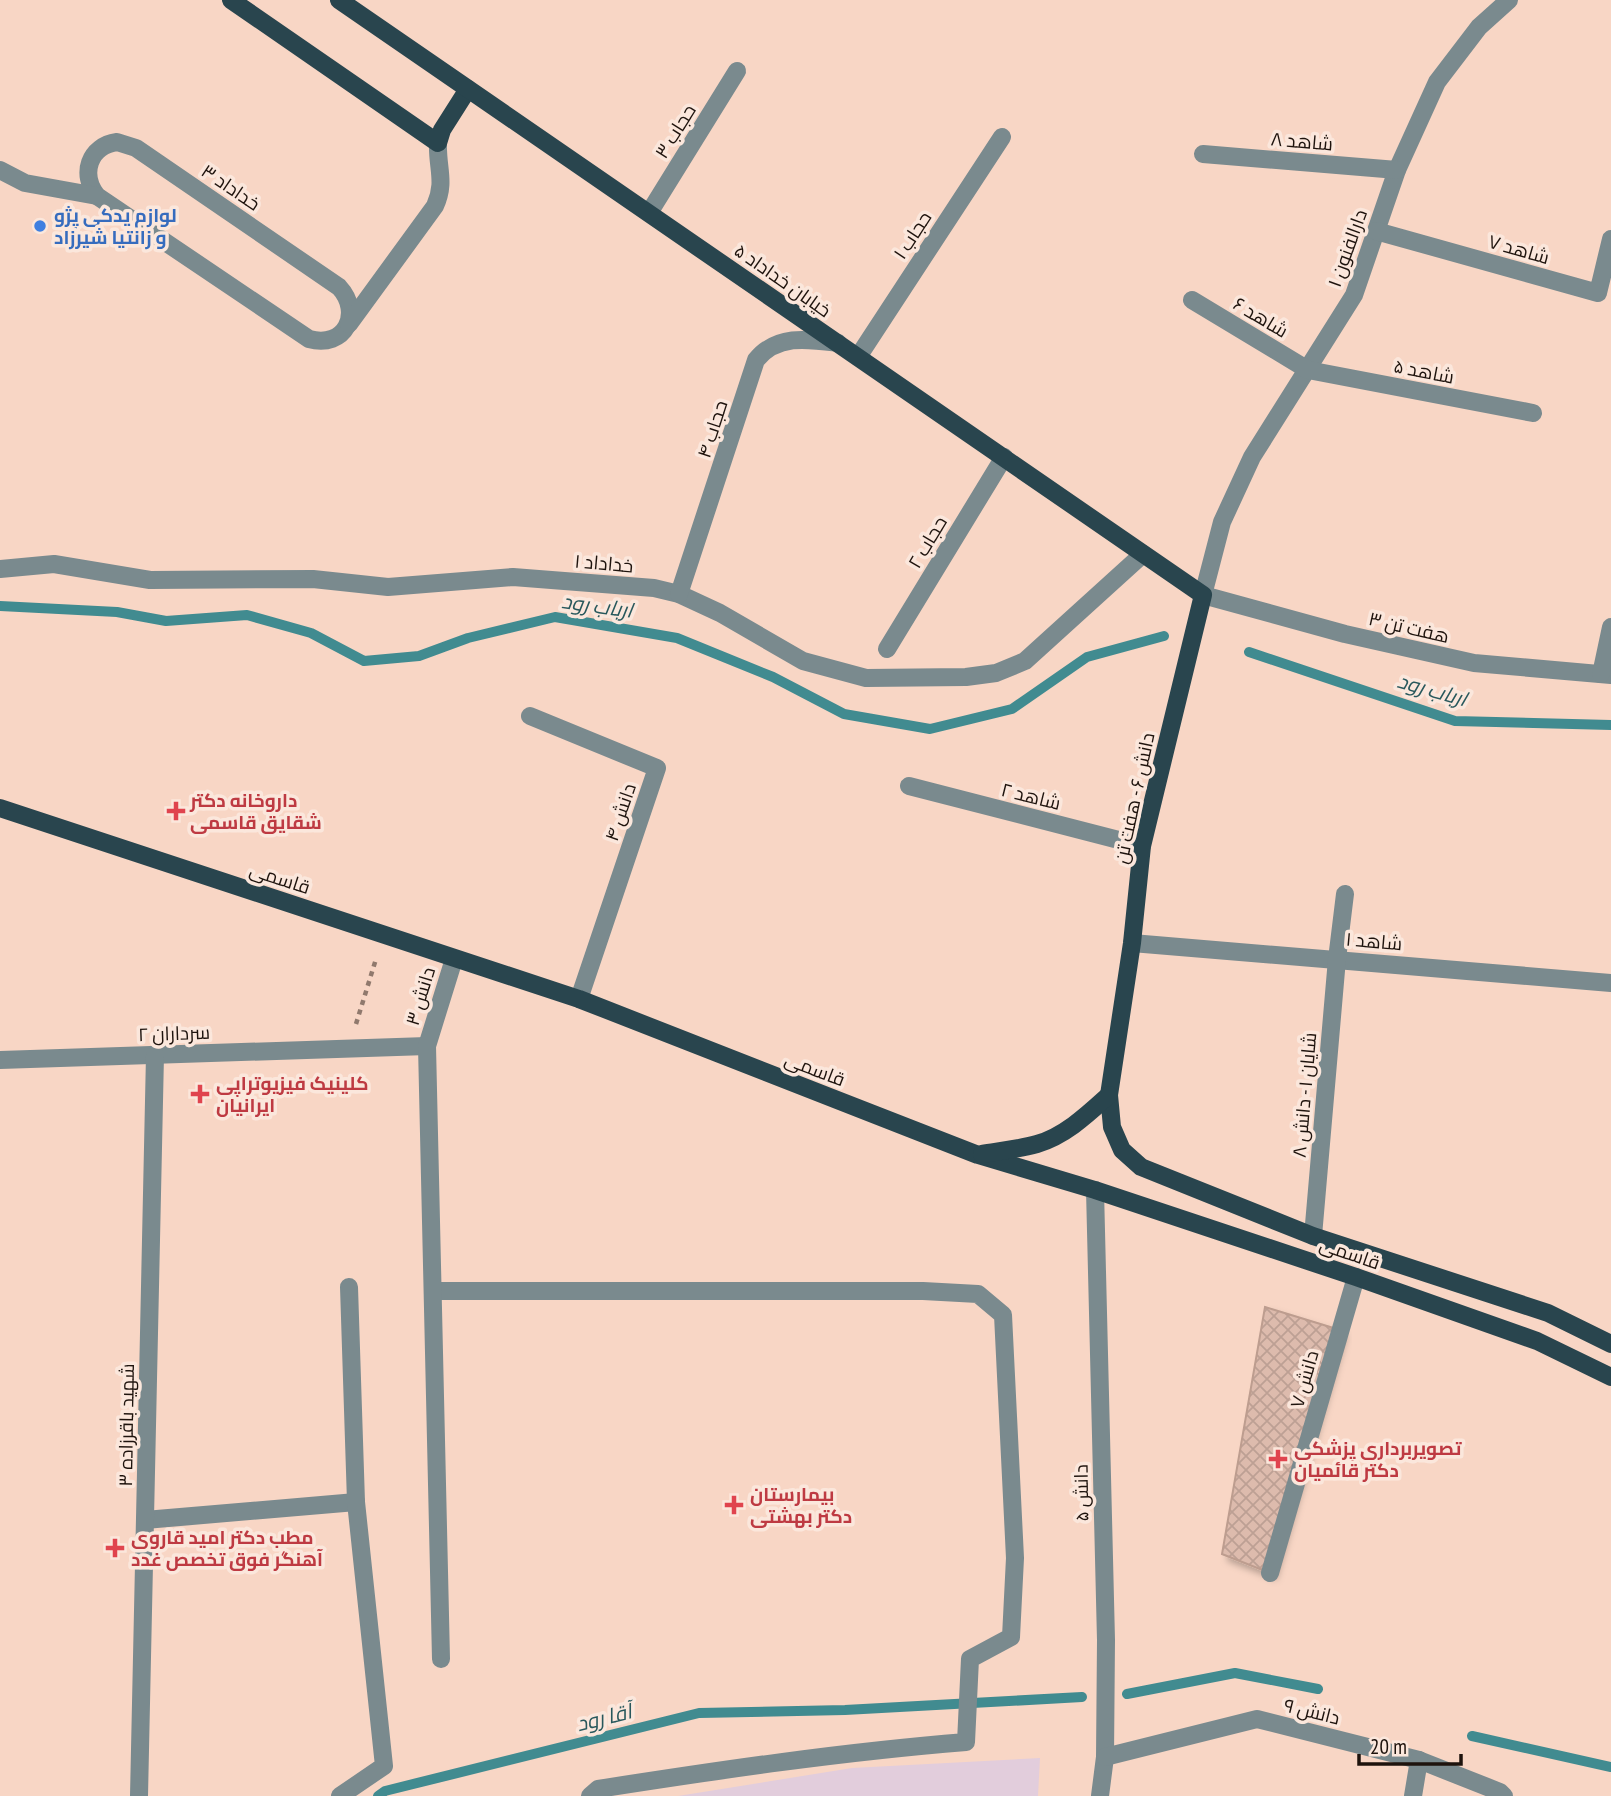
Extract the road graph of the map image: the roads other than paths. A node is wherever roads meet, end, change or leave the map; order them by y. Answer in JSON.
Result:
{"nodes":[{"id":1,"x":231,"y":0,"type":"edge"},
{"id":2,"x":339,"y":0,"type":"edge"},
{"id":3,"x":1509,"y":0,"type":"edge"},
{"id":4,"x":737,"y":71,"type":"dead end"},
{"id":5,"x":468,"y":89,"type":"junction"},
{"id":6,"x":1002,"y":137,"type":"dead end"},
{"id":7,"x":438,"y":144,"type":"junction"},
{"id":8,"x":1203,"y":154,"type":"dead end"},
{"id":9,"x":0,"y":170,"type":"edge"},
{"id":10,"x":1397,"y":170,"type":"junction"},
{"id":11,"x":97,"y":196,"type":"junction"},
{"id":12,"x":649,"y":213,"type":"junction"},
{"id":13,"x":1376,"y":231,"type":"junction"},
{"id":14,"x":1611,"y":239,"type":"edge"},
{"id":15,"x":1192,"y":300,"type":"dead end"},
{"id":16,"x":344,"y":330,"type":"junction"},
{"id":17,"x":838,"y":343,"type":"junction"},
{"id":18,"x":858,"y":357,"type":"junction"},
{"id":19,"x":1308,"y":370,"type":"junction"},
{"id":20,"x":1533,"y":413,"type":"dead end"},
{"id":21,"x":1004,"y":457,"type":"junction"},
{"id":22,"x":1143,"y":554,"type":"junction"},
{"id":23,"x":0,"y":569,"type":"edge"},
{"id":24,"x":679,"y":594,"type":"junction"},
{"id":25,"x":1203,"y":595,"type":"junction"},
{"id":26,"x":1611,"y":627,"type":"edge"},
{"id":27,"x":887,"y":649,"type":"dead end"},
{"id":28,"x":1606,"y":674,"type":"edge"},
{"id":29,"x":530,"y":716,"type":"dead end"},
{"id":30,"x":909,"y":786,"type":"dead end"},
{"id":31,"x":0,"y":808,"type":"edge"},
{"id":32,"x":1142,"y":846,"type":"junction"},
{"id":33,"x":1345,"y":894,"type":"dead end"},
{"id":34,"x":1132,"y":943,"type":"junction"},
{"id":35,"x":454,"y":959,"type":"junction"},
{"id":36,"x":1337,"y":959,"type":"junction"},
{"id":37,"x":1611,"y":983,"type":"edge"},
{"id":38,"x":579,"y":999,"type":"junction"},
{"id":39,"x":427,"y":1046,"type":"junction"},
{"id":40,"x":155,"y":1055,"type":"junction"},
{"id":41,"x":0,"y":1060,"type":"edge"},
{"id":42,"x":1109,"y":1095,"type":"junction"},
{"id":43,"x":978,"y":1155,"type":"junction"},
{"id":44,"x":1095,"y":1189,"type":"junction"},
{"id":45,"x":1313,"y":1236,"type":"junction"},
{"id":46,"x":1356,"y":1277,"type":"junction"},
{"id":47,"x":349,"y":1287,"type":"dead end"},
{"id":48,"x":433,"y":1291,"type":"junction"},
{"id":49,"x":1611,"y":1344,"type":"edge"},
{"id":50,"x":1611,"y":1377,"type":"edge"},
{"id":51,"x":356,"y":1502,"type":"junction"},
{"id":52,"x":145,"y":1520,"type":"junction"},
{"id":53,"x":1270,"y":1573,"type":"dead end"},
{"id":54,"x":441,"y":1659,"type":"dead end"},
{"id":55,"x":1105,"y":1757,"type":"junction"},
{"id":56,"x":1419,"y":1760,"type":"junction"},
{"id":57,"x":139,"y":1796,"type":"edge"},
{"id":58,"x":340,"y":1796,"type":"edge"},
{"id":59,"x":590,"y":1796,"type":"edge"},
{"id":60,"x":1100,"y":1796,"type":"edge"},
{"id":61,"x":1413,"y":1796,"type":"edge"},
{"id":62,"x":1504,"y":1796,"type":"edge"}],
"edges":[{"from":1,"to":7,"type":"main road"},
{"from":2,"to":5,"type":"main road","name":"خیابان خداداد ۵"},
{"from":3,"to":10,"type":"street","name":"دارالفنون ۱"},
{"from":4,"to":12,"type":"street","name":"حجاب ۳"},
{"from":5,"to":7,"type":"main road"},
{"from":5,"to":12,"type":"main road","name":"خیابان خداداد ۵"},
{"from":6,"to":18,"type":"street","name":"حجاب ۱"},
{"from":7,"to":16,"type":"street"},
{"from":8,"to":10,"type":"street","name":"شاهد ۸"},
{"from":9,"to":11,"type":"street"},
{"from":10,"to":13,"type":"street","name":"دارالفنون ۱"},
{"from":11,"to":16,"type":"street"},
{"from":11,"to":16,"type":"street","name":"خداداد ۳"},
{"from":12,"to":17,"type":"main road","name":"خیابان خداداد ۵"},
{"from":13,"to":14,"type":"street","name":"شاهد ۷"},
{"from":13,"to":19,"type":"street","name":"دارالفنون ۱"},
{"from":15,"to":19,"type":"street","name":"شاهد ۶"},
{"from":17,"to":18,"type":"main road","name":"خیابان خداداد ۵"},
{"from":17,"to":24,"type":"street","name":"حجاب ۴"},
{"from":18,"to":21,"type":"main road","name":"خیابان خداداد ۵"},
{"from":19,"to":20,"type":"street","name":"شاهد ۵"},
{"from":19,"to":25,"type":"street","name":"دارالفنون ۱"},
{"from":21,"to":22,"type":"main road","name":"خیابان خداداد ۵"},
{"from":21,"to":27,"type":"street","name":"حجاب ۲"},
{"from":22,"to":24,"type":"street","name":"خداداد ۱"},
{"from":22,"to":25,"type":"main road","name":"خیابان خداداد ۵"},
{"from":23,"to":24,"type":"street","name":"خداداد ۱"},
{"from":25,"to":28,"type":"street","name":"هفت تن ۳"},
{"from":25,"to":32,"type":"main road","name":"دانش ۶ - هفت تن"},
{"from":26,"to":28,"type":"street"},
{"from":29,"to":38,"type":"street","name":"دانش ۴"},
{"from":30,"to":32,"type":"street","name":"شاهد ۲"},
{"from":31,"to":35,"type":"main road","name":"قاسمی"},
{"from":32,"to":34,"type":"main road","name":"دانش ۶ - هفت تن"},
{"from":33,"to":36,"type":"street","name":"شایان ۱ - دانش ۸"},
{"from":34,"to":36,"type":"street","name":"شاهد ۱"},
{"from":34,"to":42,"type":"main road","name":"دانش ۶ - هفت تن"},
{"from":35,"to":38,"type":"main road","name":"قاسمی"},
{"from":35,"to":39,"type":"street","name":"دانش ۳"},
{"from":36,"to":37,"type":"street","name":"شاهد ۱"},
{"from":36,"to":45,"type":"street","name":"شایان ۱ - دانش ۸"},
{"from":38,"to":43,"type":"main road","name":"قاسمی"},
{"from":39,"to":40,"type":"street","name":"سرداران ۲"},
{"from":39,"to":48,"type":"street","name":"دانش ۳"},
{"from":40,"to":41,"type":"street","name":"سرداران ۲"},
{"from":40,"to":52,"type":"street","name":"شهید باقرزاده ۳"},
{"from":42,"to":43,"type":"main road"},
{"from":42,"to":45,"type":"main road","name":"قاسمی"},
{"from":43,"to":44,"type":"main road","name":"قاسمی"},
{"from":44,"to":46,"type":"main road","name":"قاسمی"},
{"from":44,"to":55,"type":"street","name":"دانش ۵"},
{"from":45,"to":49,"type":"main road","name":"قاسمی"},
{"from":46,"to":50,"type":"main road","name":"قاسمی"},
{"from":46,"to":53,"type":"street","name":"دانش ۷"},
{"from":47,"to":51,"type":"street"},
{"from":48,"to":54,"type":"street","name":"دانش ۳"},
{"from":48,"to":59,"type":"street"},
{"from":51,"to":52,"type":"street"},
{"from":51,"to":58,"type":"street"},
{"from":52,"to":57,"type":"street","name":"شهید باقرزاده ۳"},
{"from":55,"to":56,"type":"street","name":"دانش ۹"},
{"from":55,"to":60,"type":"street","name":"دانش ۵"},
{"from":56,"to":61,"type":"street"},
{"from":56,"to":62,"type":"street","name":"دانش ۹"}]}
